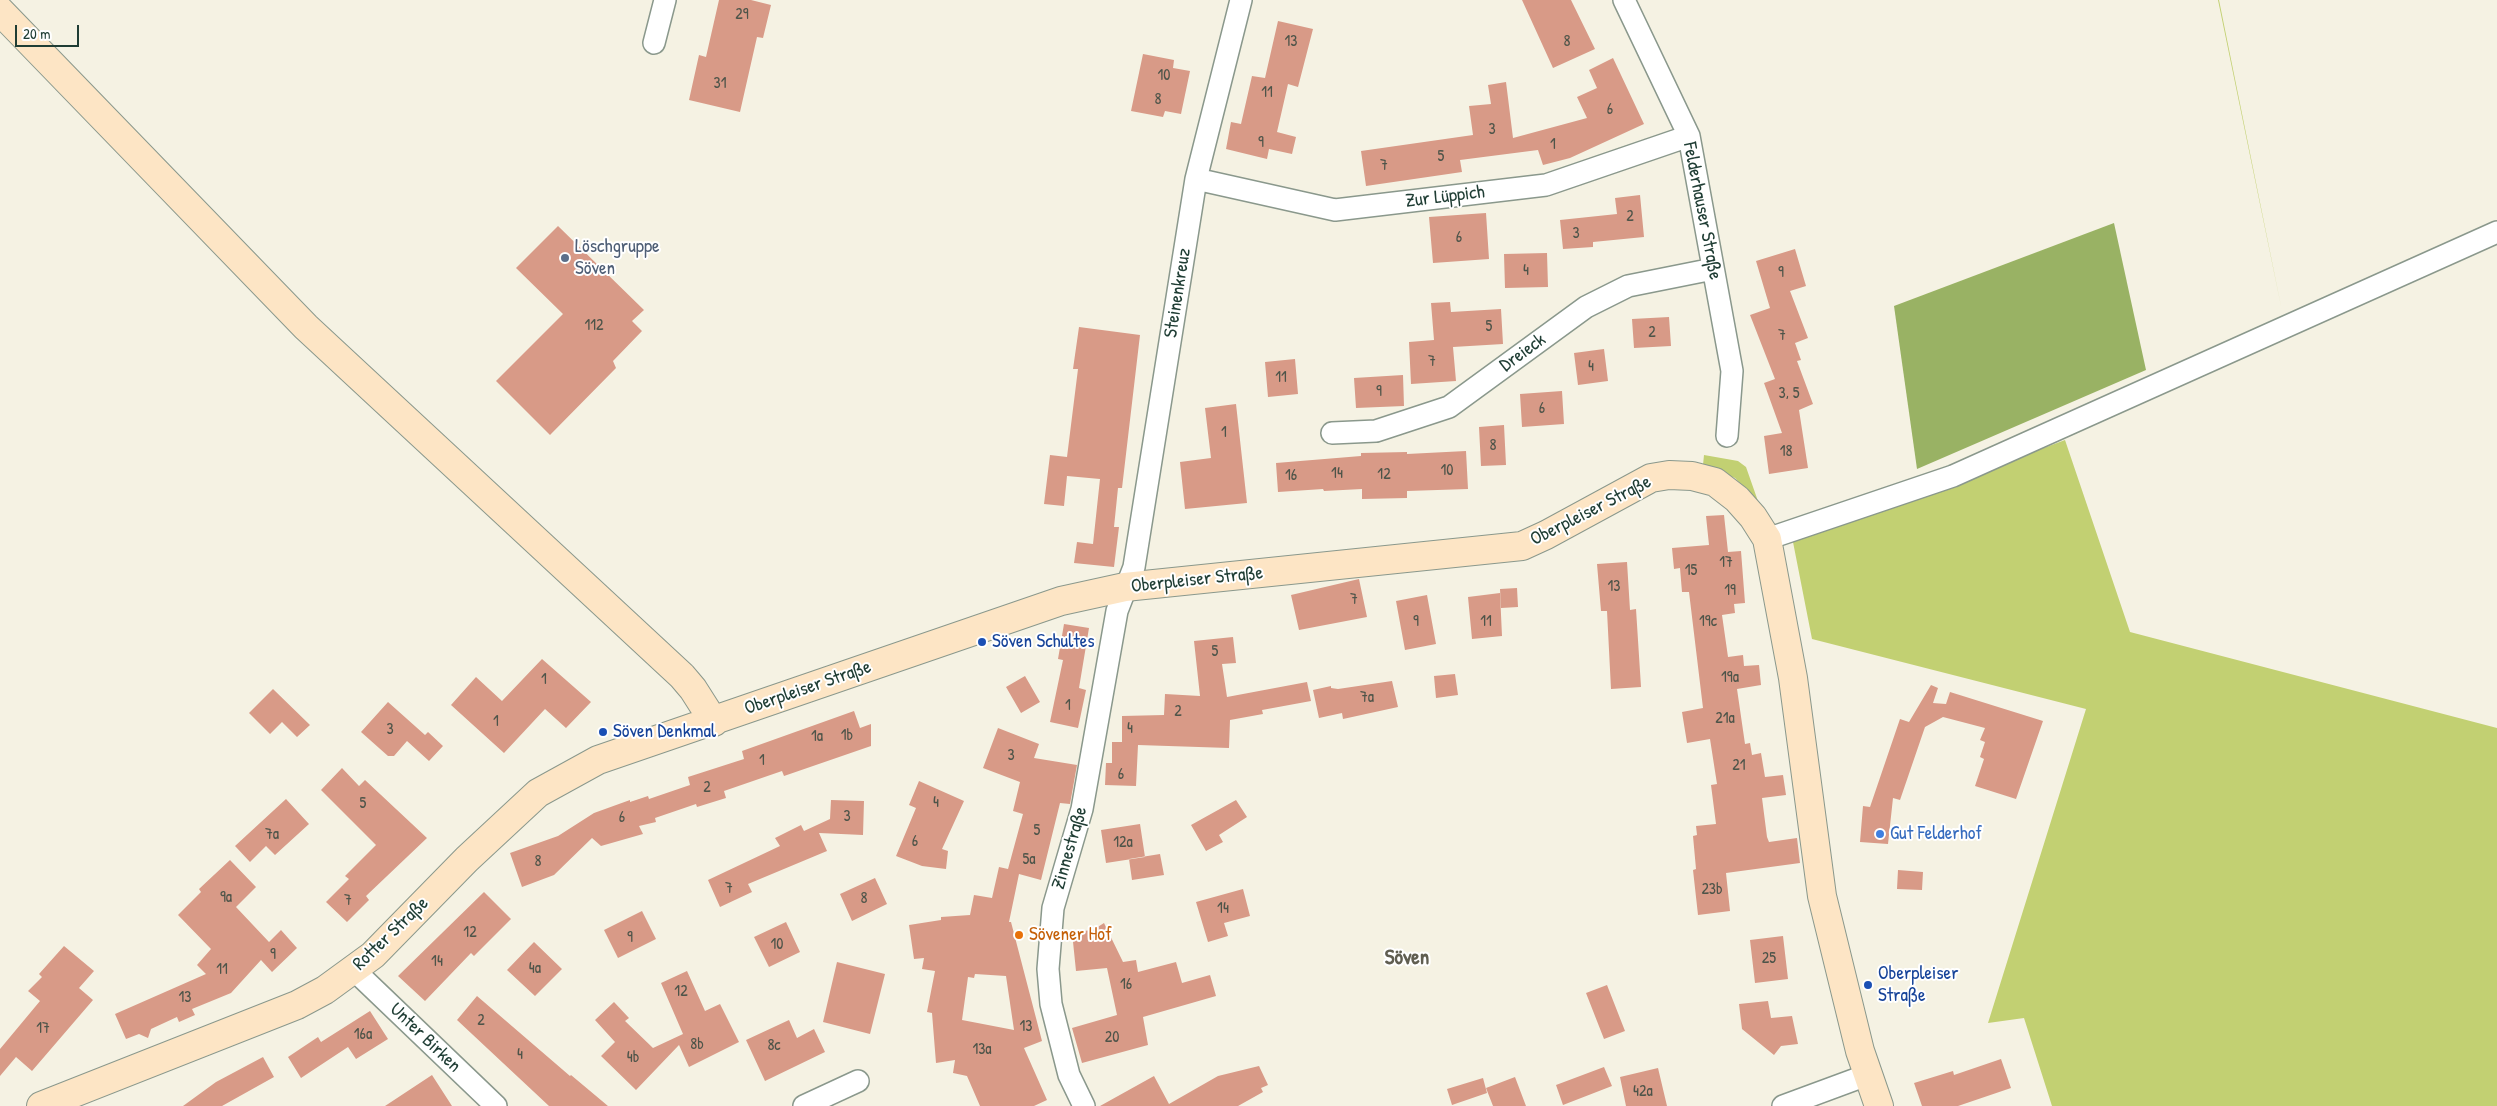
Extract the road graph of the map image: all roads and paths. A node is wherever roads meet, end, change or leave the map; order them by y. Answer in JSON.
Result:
{"nodes":[{"id":1,"x":665,"y":0,"type":"edge"},
{"id":2,"x":1241,"y":0,"type":"edge"},
{"id":3,"x":1624,"y":0,"type":"edge"},
{"id":4,"x":0,"y":11,"type":"edge"},
{"id":5,"x":654,"y":43,"type":"dead end"},
{"id":6,"x":1688,"y":136,"type":"junction"},
{"id":7,"x":1196,"y":179,"type":"junction"},
{"id":8,"x":2497,"y":232,"type":"edge"},
{"id":9,"x":1713,"y":269,"type":"junction"},
{"id":10,"x":1332,"y":434,"type":"dead end"},
{"id":11,"x":1727,"y":436,"type":"dead end"},
{"id":12,"x":1767,"y":539,"type":"junction"},
{"id":13,"x":1125,"y":587,"type":"junction"},
{"id":14,"x":714,"y":722,"type":"junction"},
{"id":15,"x":354,"y":970,"type":"junction"},
{"id":16,"x":1867,"y":1075,"type":"junction"},
{"id":17,"x":858,"y":1081,"type":"dead end"},
{"id":18,"x":40,"y":1106,"type":"edge"},
{"id":19,"x":496,"y":1106,"type":"edge"},
{"id":20,"x":804,"y":1106,"type":"edge"},
{"id":21,"x":1084,"y":1106,"type":"edge"},
{"id":22,"x":1783,"y":1106,"type":"edge"},
{"id":23,"x":1879,"y":1106,"type":"edge"}],
"edges":[{"from":1,"to":5,"type":"street"},
{"from":2,"to":7,"type":"street","name":"Steinenkreuz"},
{"from":3,"to":6,"type":"street","name":"Felderhauser Straße"},
{"from":4,"to":14,"type":"main road"},
{"from":6,"to":7,"type":"street","name":"Zur Lüppich"},
{"from":6,"to":9,"type":"street","name":"Felderhauser Straße"},
{"from":7,"to":13,"type":"street","name":"Steinenkreuz"},
{"from":8,"to":12,"type":"street"},
{"from":9,"to":10,"type":"street","name":"Dreieck"},
{"from":9,"to":11,"type":"street","name":"Felderhauser Straße"},
{"from":12,"to":13,"type":"main road","name":"Oberpleiser Straße"},
{"from":12,"to":16,"type":"main road","name":"Oberpleiser Straße"},
{"from":13,"to":14,"type":"main road","name":"Oberpleiser Straße"},
{"from":13,"to":21,"type":"street","name":"Zinnestraße"},
{"from":14,"to":15,"type":"main road","name":"Rotter Straße"},
{"from":15,"to":18,"type":"main road","name":"Rotter Straße"},
{"from":15,"to":19,"type":"street","name":"Unter Birken"},
{"from":16,"to":22,"type":"street"},
{"from":16,"to":23,"type":"main road","name":"Oberpleiser Straße"},
{"from":17,"to":20,"type":"street"}]}
